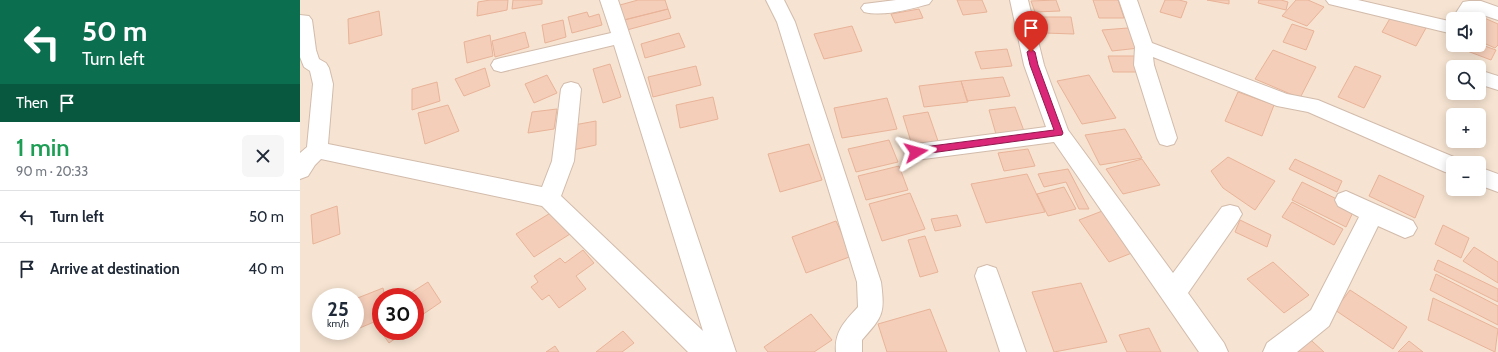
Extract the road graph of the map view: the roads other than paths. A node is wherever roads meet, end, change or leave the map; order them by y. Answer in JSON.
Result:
{"nodes":[{"id":1,"x":609,"y":0,"type":"edge"},
{"id":2,"x":775,"y":0,"type":"edge"},
{"id":3,"x":923,"y":0,"type":"edge"},
{"id":4,"x":1019,"y":0,"type":"edge"},
{"id":5,"x":1128,"y":0,"type":"edge"},
{"id":6,"x":1335,"y":0,"type":"edge"},
{"id":7,"x":870,"y":8,"type":"dead end"},
{"id":8,"x":1465,"y":12,"type":"edge"},
{"id":9,"x":1498,"y":14,"type":"edge"},
{"id":10,"x":303,"y":20,"type":"dead end"},
{"id":11,"x":1446,"y":26,"type":"edge"},
{"id":12,"x":621,"y":37,"type":"junction"},
{"id":13,"x":1144,"y":47,"type":"junction"},
{"id":14,"x":501,"y":65,"type":"dead end"},
{"id":15,"x":1486,"y":79,"type":"edge"},
{"id":16,"x":1498,"y":83,"type":"edge"},
{"id":17,"x":571,"y":88,"type":"dead end"},
{"id":18,"x":1059,"y":133,"type":"junction"},
{"id":19,"x":1167,"y":138,"type":"dead end"},
{"id":20,"x":317,"y":150,"type":"junction"},
{"id":21,"x":916,"y":152,"type":"dead end"},
{"id":22,"x":1446,"y":163,"type":"edge"},
{"id":23,"x":300,"y":170,"type":"edge"},
{"id":24,"x":1486,"y":179,"type":"edge"},
{"id":25,"x":1498,"y":183,"type":"edge"},
{"id":26,"x":549,"y":198,"type":"junction"},
{"id":27,"x":1346,"y":200,"type":"dead end"},
{"id":28,"x":1373,"y":213,"type":"junction"},
{"id":29,"x":1230,"y":214,"type":"dead end"},
{"id":30,"x":1405,"y":228,"type":"dead end"},
{"id":31,"x":987,"y":276,"type":"dead end"},
{"id":32,"x":1173,"y":293,"type":"junction"},
{"id":33,"x":706,"y":352,"type":"edge"},
{"id":34,"x":723,"y":352,"type":"edge"},
{"id":35,"x":849,"y":352,"type":"edge"},
{"id":36,"x":1013,"y":352,"type":"edge"},
{"id":37,"x":1215,"y":352,"type":"edge"},
{"id":38,"x":1276,"y":352,"type":"edge"}],
"edges":[{"from":1,"to":12,"type":"street"},
{"from":2,"to":35,"type":"street"},
{"from":3,"to":7,"type":"street"},
{"from":4,"to":18,"type":"street"},
{"from":5,"to":13,"type":"street"},
{"from":6,"to":11,"type":"street"},
{"from":8,"to":9,"type":"street"},
{"from":10,"to":20,"type":"street"},
{"from":12,"to":14,"type":"street"},
{"from":12,"to":34,"type":"street"},
{"from":13,"to":19,"type":"street"},
{"from":13,"to":22,"type":"street"},
{"from":15,"to":16,"type":"street"},
{"from":17,"to":26,"type":"street"},
{"from":18,"to":21,"type":"street"},
{"from":18,"to":32,"type":"street"},
{"from":20,"to":23,"type":"street"},
{"from":20,"to":26,"type":"street"},
{"from":24,"to":25,"type":"street"},
{"from":26,"to":33,"type":"street"},
{"from":27,"to":28,"type":"street"},
{"from":28,"to":30,"type":"street"},
{"from":28,"to":38,"type":"street"},
{"from":29,"to":32,"type":"street"},
{"from":31,"to":36,"type":"street"},
{"from":32,"to":37,"type":"street"}]}
